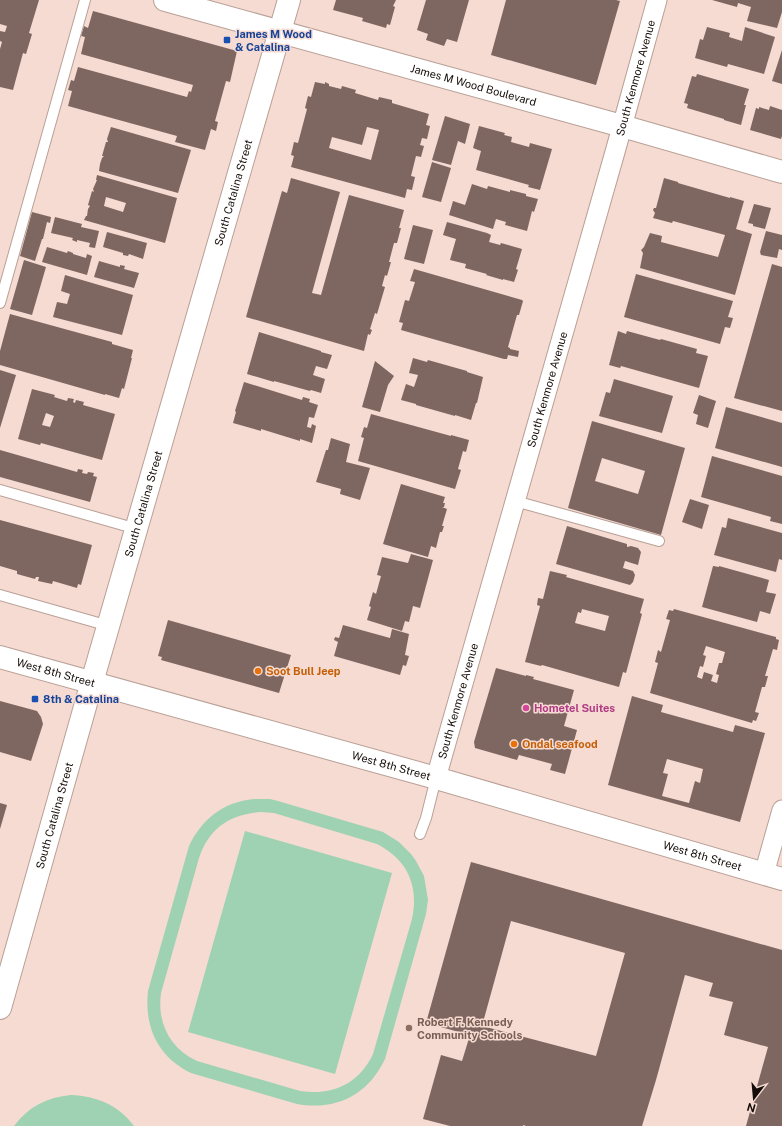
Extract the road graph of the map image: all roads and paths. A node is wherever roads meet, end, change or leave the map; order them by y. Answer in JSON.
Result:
{"nodes":[{"id":1,"x":85,"y":0,"type":"edge"},
{"id":2,"x":165,"y":0,"type":"edge"},
{"id":3,"x":288,"y":0,"type":"edge"},
{"id":4,"x":657,"y":0,"type":"edge"},
{"id":5,"x":280,"y":31,"type":"junction"},
{"id":6,"x":622,"y":126,"type":"junction"},
{"id":7,"x":782,"y":171,"type":"edge"},
{"id":8,"x":0,"y":303,"type":"edge"},
{"id":9,"x":0,"y":490,"type":"edge"},
{"id":10,"x":515,"y":501,"type":"junction"},
{"id":11,"x":137,"y":529,"type":"junction"},
{"id":12,"x":660,"y":540,"type":"dead end"},
{"id":13,"x":0,"y":595,"type":"edge"},
{"id":14,"x":109,"y":626,"type":"junction"},
{"id":15,"x":0,"y":656,"type":"edge"},
{"id":16,"x":92,"y":682,"type":"junction"},
{"id":17,"x":436,"y":778,"type":"junction"},
{"id":18,"x":782,"y":810,"type":"edge"},
{"id":19,"x":420,"y":834,"type":"dead end"},
{"id":20,"x":773,"y":876,"type":"edge"},
{"id":21,"x":0,"y":1008,"type":"edge"}],
"edges":[{"from":1,"to":8,"type":"lane"},
{"from":2,"to":5,"type":"street","name":"James M Wood Boulevard"},
{"from":3,"to":5,"type":"street","name":"South Catalina Street"},
{"from":4,"to":6,"type":"street","name":"South Kenmore Avenue"},
{"from":5,"to":6,"type":"street","name":"James M Wood Boulevard"},
{"from":5,"to":11,"type":"street","name":"South Catalina Street"},
{"from":6,"to":7,"type":"street","name":"James M Wood Boulevard"},
{"from":6,"to":10,"type":"street","name":"South Kenmore Avenue"},
{"from":9,"to":11,"type":"lane"},
{"from":10,"to":12,"type":"lane"},
{"from":10,"to":17,"type":"street","name":"South Kenmore Avenue"},
{"from":11,"to":14,"type":"street","name":"South Catalina Street"},
{"from":13,"to":14,"type":"lane"},
{"from":14,"to":16,"type":"street","name":"South Catalina Street"},
{"from":15,"to":16,"type":"street","name":"West 8th Street"},
{"from":16,"to":17,"type":"street","name":"West 8th Street"},
{"from":16,"to":21,"type":"street","name":"South Catalina Street"},
{"from":17,"to":19,"type":"lane"},
{"from":17,"to":20,"type":"street","name":"West 8th Street"},
{"from":18,"to":20,"type":"street"}]}
